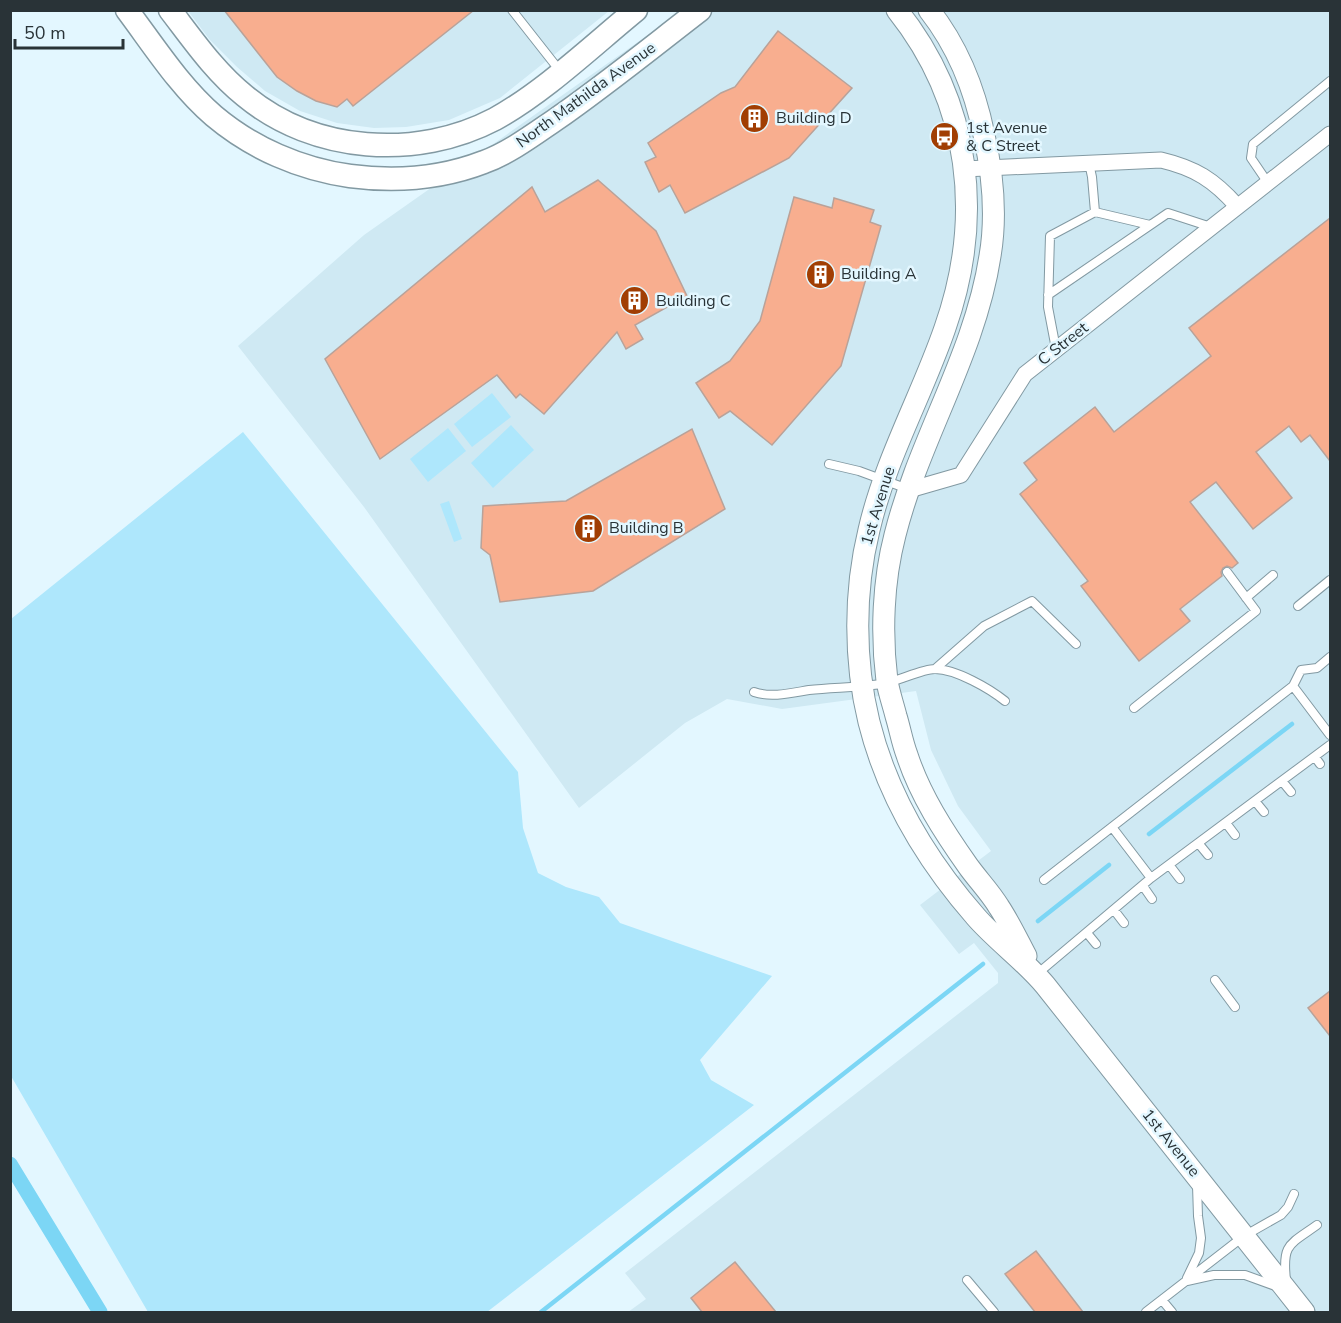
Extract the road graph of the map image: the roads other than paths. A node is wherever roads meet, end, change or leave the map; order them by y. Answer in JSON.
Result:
{"nodes":[{"id":1,"x":127,"y":10,"type":"edge"},
{"id":2,"x":170,"y":10,"type":"edge"},
{"id":3,"x":512,"y":10,"type":"edge"},
{"id":4,"x":636,"y":10,"type":"edge"},
{"id":5,"x":700,"y":10,"type":"edge"},
{"id":6,"x":897,"y":10,"type":"edge"},
{"id":7,"x":929,"y":10,"type":"edge"},
{"id":8,"x":561,"y":72,"type":"junction"},
{"id":9,"x":1330,"y":81,"type":"edge"},
{"id":10,"x":1330,"y":135,"type":"edge"},
{"id":11,"x":1089,"y":163,"type":"junction"},
{"id":12,"x":991,"y":168,"type":"junction"},
{"id":13,"x":964,"y":169,"type":"junction"},
{"id":14,"x":1268,"y":183,"type":"junction"},
{"id":15,"x":1237,"y":206,"type":"junction"},
{"id":16,"x":1095,"y":212,"type":"junction"},
{"id":17,"x":1150,"y":225,"type":"junction"},
{"id":18,"x":1211,"y":227,"type":"junction"},
{"id":19,"x":1048,"y":295,"type":"junction"},
{"id":20,"x":1056,"y":349,"type":"junction"},
{"id":21,"x":829,"y":464,"type":"dead end"},
{"id":22,"x":884,"y":481,"type":"junction"},
{"id":23,"x":909,"y":490,"type":"junction"},
{"id":24,"x":1227,"y":572,"type":"dead end"},
{"id":25,"x":1273,"y":575,"type":"dead end"},
{"id":26,"x":1330,"y":580,"type":"edge"},
{"id":27,"x":1246,"y":598,"type":"junction"},
{"id":28,"x":1298,"y":606,"type":"dead end"},
{"id":29,"x":1076,"y":644,"type":"dead end"},
{"id":30,"x":1330,"y":657,"type":"edge"},
{"id":31,"x":935,"y":669,"type":"junction"},
{"id":32,"x":887,"y":682,"type":"junction"},
{"id":33,"x":861,"y":686,"type":"junction"},
{"id":34,"x":1293,"y":686,"type":"junction"},
{"id":35,"x":754,"y":692,"type":"dead end"},
{"id":36,"x":1005,"y":701,"type":"dead end"},
{"id":37,"x":1134,"y":708,"type":"dead end"},
{"id":38,"x":1330,"y":735,"type":"edge"},
{"id":39,"x":1330,"y":745,"type":"edge"},
{"id":40,"x":1315,"y":757,"type":"junction"},
{"id":41,"x":1320,"y":764,"type":"dead end"},
{"id":42,"x":1282,"y":781,"type":"junction"},
{"id":43,"x":1292,"y":792,"type":"dead end"},
{"id":44,"x":1255,"y":801,"type":"junction"},
{"id":45,"x":1264,"y":812,"type":"dead end"},
{"id":46,"x":1226,"y":824,"type":"junction"},
{"id":47,"x":1112,"y":827,"type":"junction"},
{"id":48,"x":1235,"y":835,"type":"dead end"},
{"id":49,"x":1199,"y":844,"type":"junction"},
{"id":50,"x":1208,"y":855,"type":"dead end"},
{"id":51,"x":1170,"y":866,"type":"junction"},
{"id":52,"x":1151,"y":878,"type":"junction"},
{"id":53,"x":1180,"y":879,"type":"dead end"},
{"id":54,"x":1044,"y":880,"type":"dead end"},
{"id":55,"x":1143,"y":886,"type":"junction"},
{"id":56,"x":1152,"y":899,"type":"dead end"},
{"id":57,"x":1114,"y":910,"type":"junction"},
{"id":58,"x":1124,"y":923,"type":"dead end"},
{"id":59,"x":1087,"y":933,"type":"junction"},
{"id":60,"x":1096,"y":944,"type":"dead end"},
{"id":61,"x":1036,"y":975,"type":"junction"},
{"id":62,"x":1215,"y":980,"type":"dead end"},
{"id":63,"x":1235,"y":1007,"type":"dead end"},
{"id":64,"x":1197,"y":1175,"type":"junction"},
{"id":65,"x":1294,"y":1194,"type":"dead end"},
{"id":66,"x":1317,"y":1226,"type":"dead end"},
{"id":67,"x":1244,"y":1236,"type":"junction"},
{"id":68,"x":967,"y":1280,"type":"dead end"},
{"id":69,"x":1185,"y":1282,"type":"junction"},
{"id":70,"x":1287,"y":1291,"type":"junction"},
{"id":71,"x":1162,"y":1300,"type":"junction"},
{"id":72,"x":994,"y":1312,"type":"edge"},
{"id":73,"x":1146,"y":1312,"type":"edge"},
{"id":74,"x":1172,"y":1312,"type":"edge"},
{"id":75,"x":1304,"y":1312,"type":"edge"}],
"edges":[{"from":1,"to":5,"type":"main road","name":"North Mathilda Avenue"},
{"from":2,"to":8,"type":"main road","name":"North Mathilda Avenue"},
{"from":3,"to":8,"type":"lane"},
{"from":4,"to":8,"type":"main road","name":"North Mathilda Avenue"},
{"from":6,"to":13,"type":"street","name":"1st Avenue"},
{"from":7,"to":12,"type":"street","name":"1st Avenue"},
{"from":9,"to":14,"type":"lane"},
{"from":10,"to":14,"type":"street","name":"C Street"},
{"from":11,"to":12,"type":"street"},
{"from":11,"to":15,"type":"street"},
{"from":11,"to":16,"type":"lane"},
{"from":12,"to":13,"type":"street"},
{"from":12,"to":23,"type":"street","name":"1st Avenue"},
{"from":13,"to":22,"type":"street","name":"1st Avenue"},
{"from":14,"to":15,"type":"street","name":"C Street"},
{"from":15,"to":18,"type":"street","name":"C Street"},
{"from":16,"to":17,"type":"lane"},
{"from":16,"to":19,"type":"lane"},
{"from":17,"to":18,"type":"lane"},
{"from":17,"to":19,"type":"lane"},
{"from":18,"to":20,"type":"street","name":"C Street"},
{"from":19,"to":20,"type":"lane"},
{"from":20,"to":23,"type":"street","name":"C Street"},
{"from":21,"to":22,"type":"lane"},
{"from":22,"to":23,"type":"lane"},
{"from":22,"to":33,"type":"street","name":"1st Avenue"},
{"from":23,"to":32,"type":"street","name":"1st Avenue"},
{"from":24,"to":27,"type":"lane"},
{"from":25,"to":27,"type":"lane"},
{"from":26,"to":28,"type":"lane"},
{"from":27,"to":37,"type":"lane"},
{"from":29,"to":31,"type":"lane"},
{"from":30,"to":34,"type":"lane"},
{"from":31,"to":32,"type":"lane"},
{"from":31,"to":36,"type":"lane"},
{"from":32,"to":33,"type":"lane"},
{"from":32,"to":61,"type":"street","name":"1st Avenue"},
{"from":33,"to":35,"type":"lane"},
{"from":33,"to":61,"type":"street","name":"1st Avenue"},
{"from":34,"to":38,"type":"lane"},
{"from":34,"to":47,"type":"lane"},
{"from":39,"to":40,"type":"lane"},
{"from":40,"to":41,"type":"lane"},
{"from":40,"to":42,"type":"lane"},
{"from":42,"to":43,"type":"lane"},
{"from":42,"to":44,"type":"lane"},
{"from":44,"to":45,"type":"lane"},
{"from":44,"to":46,"type":"lane"},
{"from":46,"to":48,"type":"lane"},
{"from":46,"to":49,"type":"lane"},
{"from":47,"to":52,"type":"lane"},
{"from":47,"to":54,"type":"lane"},
{"from":49,"to":50,"type":"lane"},
{"from":49,"to":51,"type":"lane"},
{"from":51,"to":52,"type":"lane"},
{"from":51,"to":53,"type":"lane"},
{"from":52,"to":55,"type":"lane"},
{"from":55,"to":56,"type":"lane"},
{"from":55,"to":57,"type":"lane"},
{"from":57,"to":58,"type":"lane"},
{"from":57,"to":59,"type":"lane"},
{"from":59,"to":60,"type":"lane"},
{"from":59,"to":61,"type":"lane"},
{"from":61,"to":64,"type":"street","name":"1st Avenue"},
{"from":62,"to":63,"type":"lane"},
{"from":64,"to":67,"type":"street","name":"1st Avenue"},
{"from":64,"to":69,"type":"lane"},
{"from":65,"to":67,"type":"lane"},
{"from":66,"to":70,"type":"lane"},
{"from":67,"to":69,"type":"lane"},
{"from":67,"to":70,"type":"street","name":"1st Avenue"},
{"from":68,"to":72,"type":"lane"},
{"from":69,"to":70,"type":"lane"},
{"from":69,"to":71,"type":"lane"},
{"from":70,"to":75,"type":"street","name":"1st Avenue"},
{"from":71,"to":73,"type":"lane"},
{"from":71,"to":74,"type":"lane"}]}
